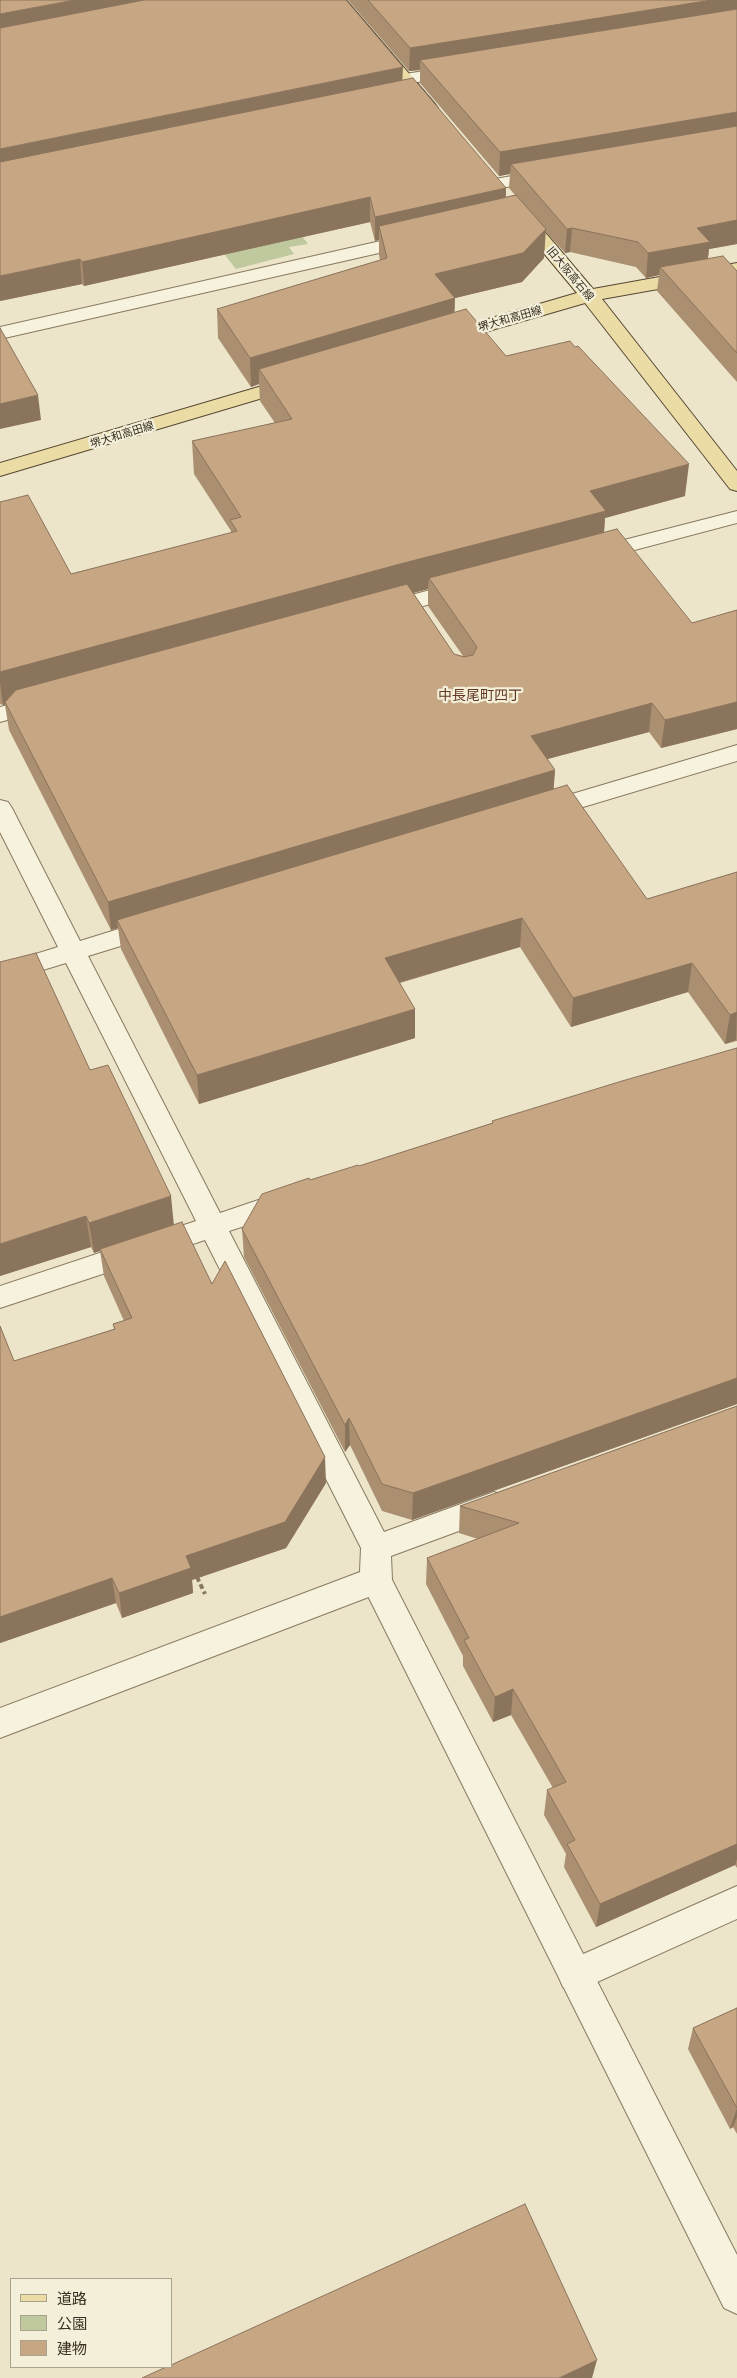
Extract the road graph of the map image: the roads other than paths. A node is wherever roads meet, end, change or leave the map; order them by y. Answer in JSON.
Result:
{"nodes":[{"id":1,"x":337,"y":0,"type":"edge"},
{"id":2,"x":473,"y":68,"type":"edge"},
{"id":3,"x":405,"y":79,"type":"junction"},
{"id":4,"x":417,"y":94,"type":"junction"},
{"id":5,"x":398,"y":98,"type":"edge"},
{"id":6,"x":443,"y":124,"type":"edge"},
{"id":7,"x":482,"y":169,"type":"edge"},
{"id":8,"x":563,"y":172,"type":"edge"},
{"id":9,"x":508,"y":200,"type":"junction"},
{"id":10,"x":502,"y":220,"type":"edge"},
{"id":11,"x":434,"y":235,"type":"edge"},
{"id":12,"x":737,"y":269,"type":"edge"},
{"id":13,"x":588,"y":296,"type":"junction"},
{"id":14,"x":0,"y":333,"type":"edge"},
{"id":15,"x":428,"y":343,"type":"edge"},
{"id":16,"x":317,"y":376,"type":"edge"},
{"id":17,"x":0,"y":470,"type":"edge"},
{"id":18,"x":737,"y":485,"type":"edge"},
{"id":19,"x":737,"y":517,"type":"edge"},
{"id":20,"x":576,"y":559,"type":"edge"},
{"id":21,"x":480,"y":584,"type":"edge"},
{"id":22,"x":364,"y":615,"type":"edge"},
{"id":23,"x":64,"y":697,"type":"edge"},
{"id":24,"x":0,"y":715,"type":"edge"},
{"id":25,"x":737,"y":753,"type":"edge"},
{"id":26,"x":0,"y":808,"type":"edge"},
{"id":27,"x":520,"y":818,"type":"edge"},
{"id":28,"x":176,"y":921,"type":"edge"},
{"id":29,"x":74,"y":951,"type":"junction"},
{"id":30,"x":0,"y":974,"type":"edge"},
{"id":31,"x":307,"y":1194,"type":"edge"},
{"id":32,"x":214,"y":1225,"type":"junction"},
{"id":33,"x":0,"y":1297,"type":"edge"},
{"id":34,"x":524,"y":1494,"type":"edge"},
{"id":35,"x":376,"y":1564,"type":"junction"},
{"id":36,"x":0,"y":1723,"type":"edge"},
{"id":37,"x":737,"y":1902,"type":"edge"},
{"id":38,"x":575,"y":1975,"type":"junction"},
{"id":39,"x":737,"y":2295,"type":"edge"}],
"edges":[{"from":1,"to":3,"type":"main road"},
{"from":2,"to":3,"type":"street"},
{"from":3,"to":4,"type":"main road"},
{"from":4,"to":5,"type":"street"},
{"from":4,"to":6,"type":"main road"},
{"from":7,"to":9,"type":"main road","name":"旧大阪高石線"},
{"from":8,"to":9,"type":"street"},
{"from":9,"to":10,"type":"street"},
{"from":9,"to":13,"type":"main road","name":"旧大阪高石線"},
{"from":11,"to":14,"type":"street"},
{"from":12,"to":13,"type":"main road","name":"堺大和高田線"},
{"from":13,"to":15,"type":"main road","name":"堺大和高田線"},
{"from":13,"to":18,"type":"main road","name":"旧大阪高石線"},
{"from":16,"to":17,"type":"main road","name":"堺大和高田線"},
{"from":19,"to":20,"type":"street"},
{"from":21,"to":22,"type":"street"},
{"from":23,"to":24,"type":"street"},
{"from":25,"to":27,"type":"street"},
{"from":26,"to":29,"type":"street"},
{"from":28,"to":29,"type":"street"},
{"from":29,"to":30,"type":"street"},
{"from":29,"to":32,"type":"street"},
{"from":31,"to":32,"type":"street"},
{"from":32,"to":33,"type":"street"},
{"from":32,"to":35,"type":"street"},
{"from":34,"to":35,"type":"street"},
{"from":35,"to":36,"type":"street"},
{"from":35,"to":38,"type":"street"},
{"from":37,"to":38,"type":"street"},
{"from":38,"to":39,"type":"street"}]}
